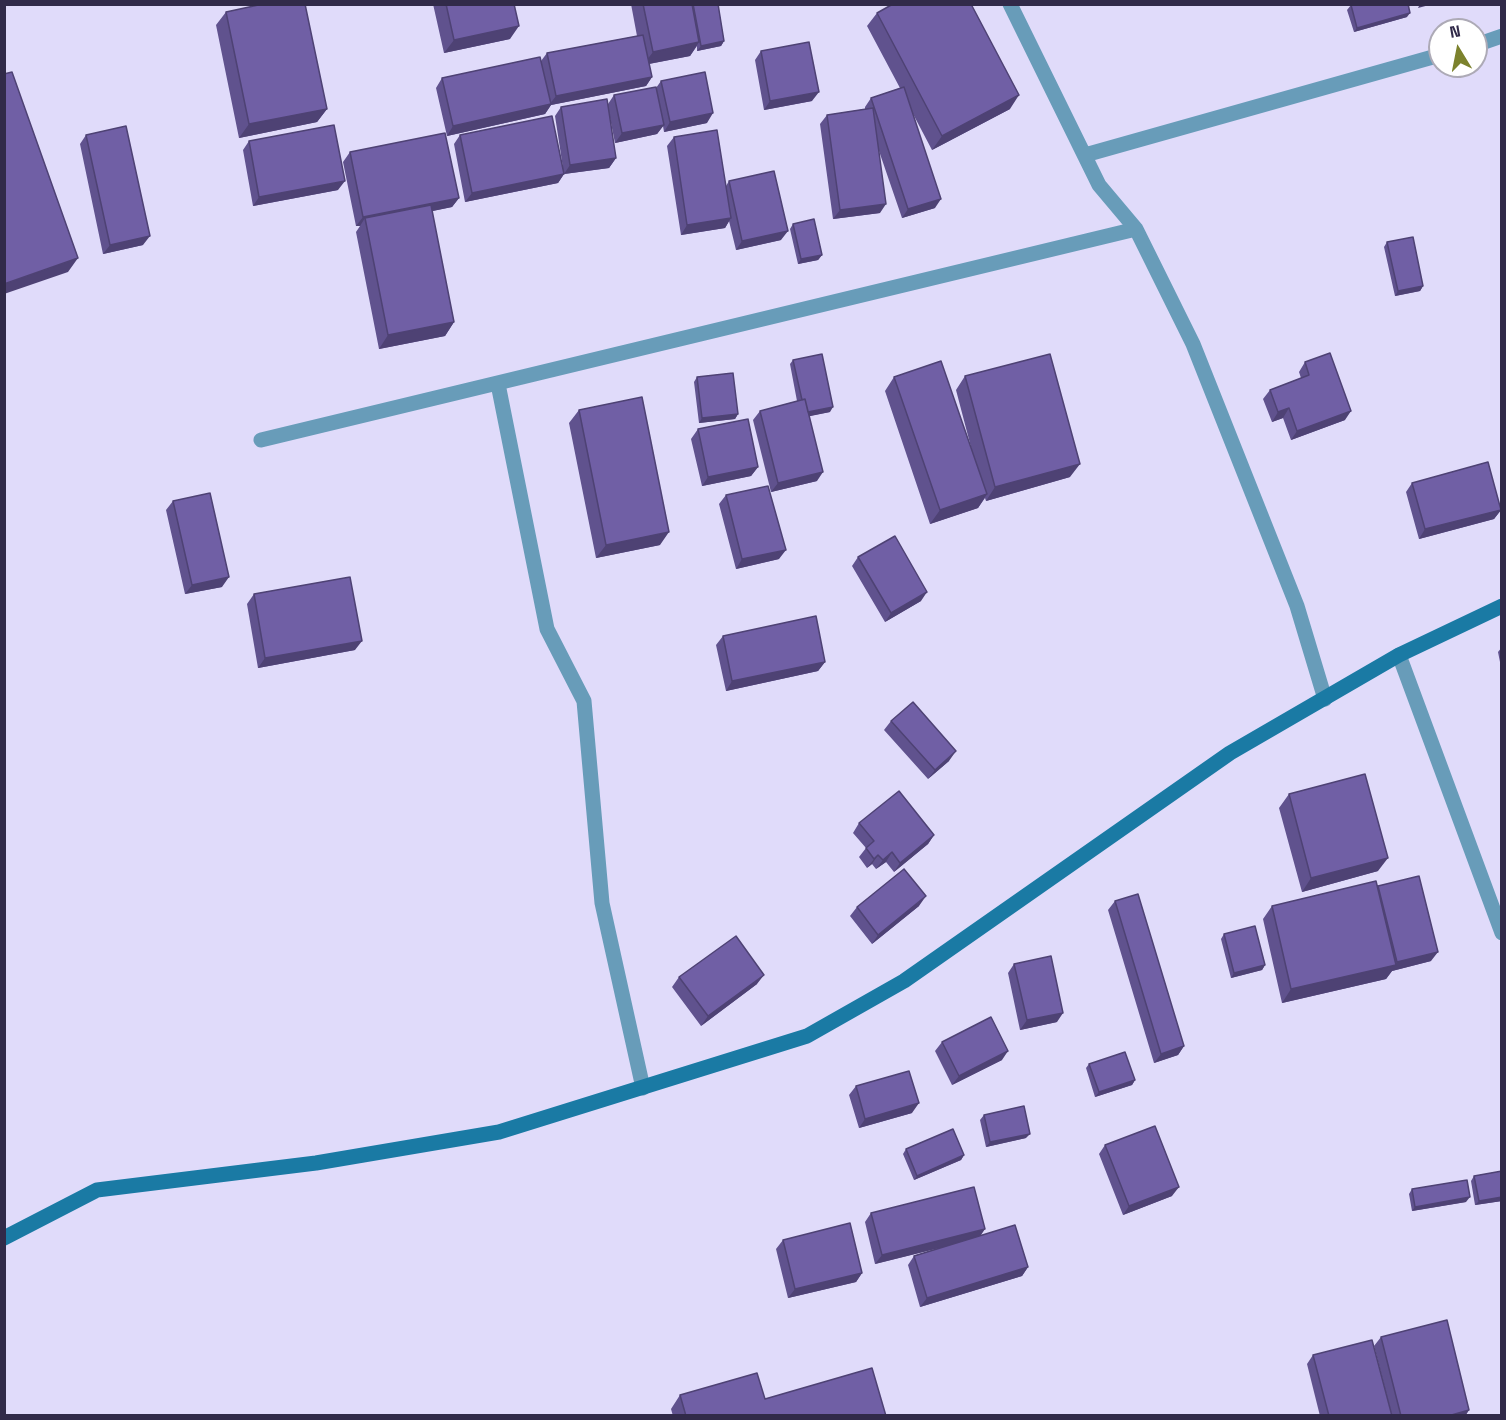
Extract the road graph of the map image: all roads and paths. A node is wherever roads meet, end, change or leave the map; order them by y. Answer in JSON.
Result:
{"nodes":[{"id":1,"x":1010,"y":4,"type":"edge"},
{"id":2,"x":1428,"y":58,"type":"edge"},
{"id":3,"x":1084,"y":155,"type":"junction"},
{"id":4,"x":1136,"y":229,"type":"junction"},
{"id":5,"x":498,"y":384,"type":"junction"},
{"id":6,"x":261,"y":440,"type":"dead end"},
{"id":7,"x":1502,"y":606,"type":"edge"},
{"id":8,"x":1399,"y":656,"type":"junction"},
{"id":9,"x":1325,"y":699,"type":"junction"},
{"id":10,"x":1502,"y":933,"type":"edge"},
{"id":11,"x":643,"y":1088,"type":"junction"},
{"id":12,"x":4,"y":1238,"type":"edge"}],
"edges":[{"from":1,"to":3,"type":"street"},
{"from":2,"to":3,"type":"street"},
{"from":3,"to":4,"type":"street"},
{"from":4,"to":5,"type":"street"},
{"from":4,"to":9,"type":"street"},
{"from":5,"to":6,"type":"street"},
{"from":5,"to":11,"type":"street"},
{"from":7,"to":8,"type":"street"},
{"from":8,"to":9,"type":"street"},
{"from":8,"to":10,"type":"street"},
{"from":9,"to":11,"type":"street"},
{"from":11,"to":12,"type":"street"}]}
